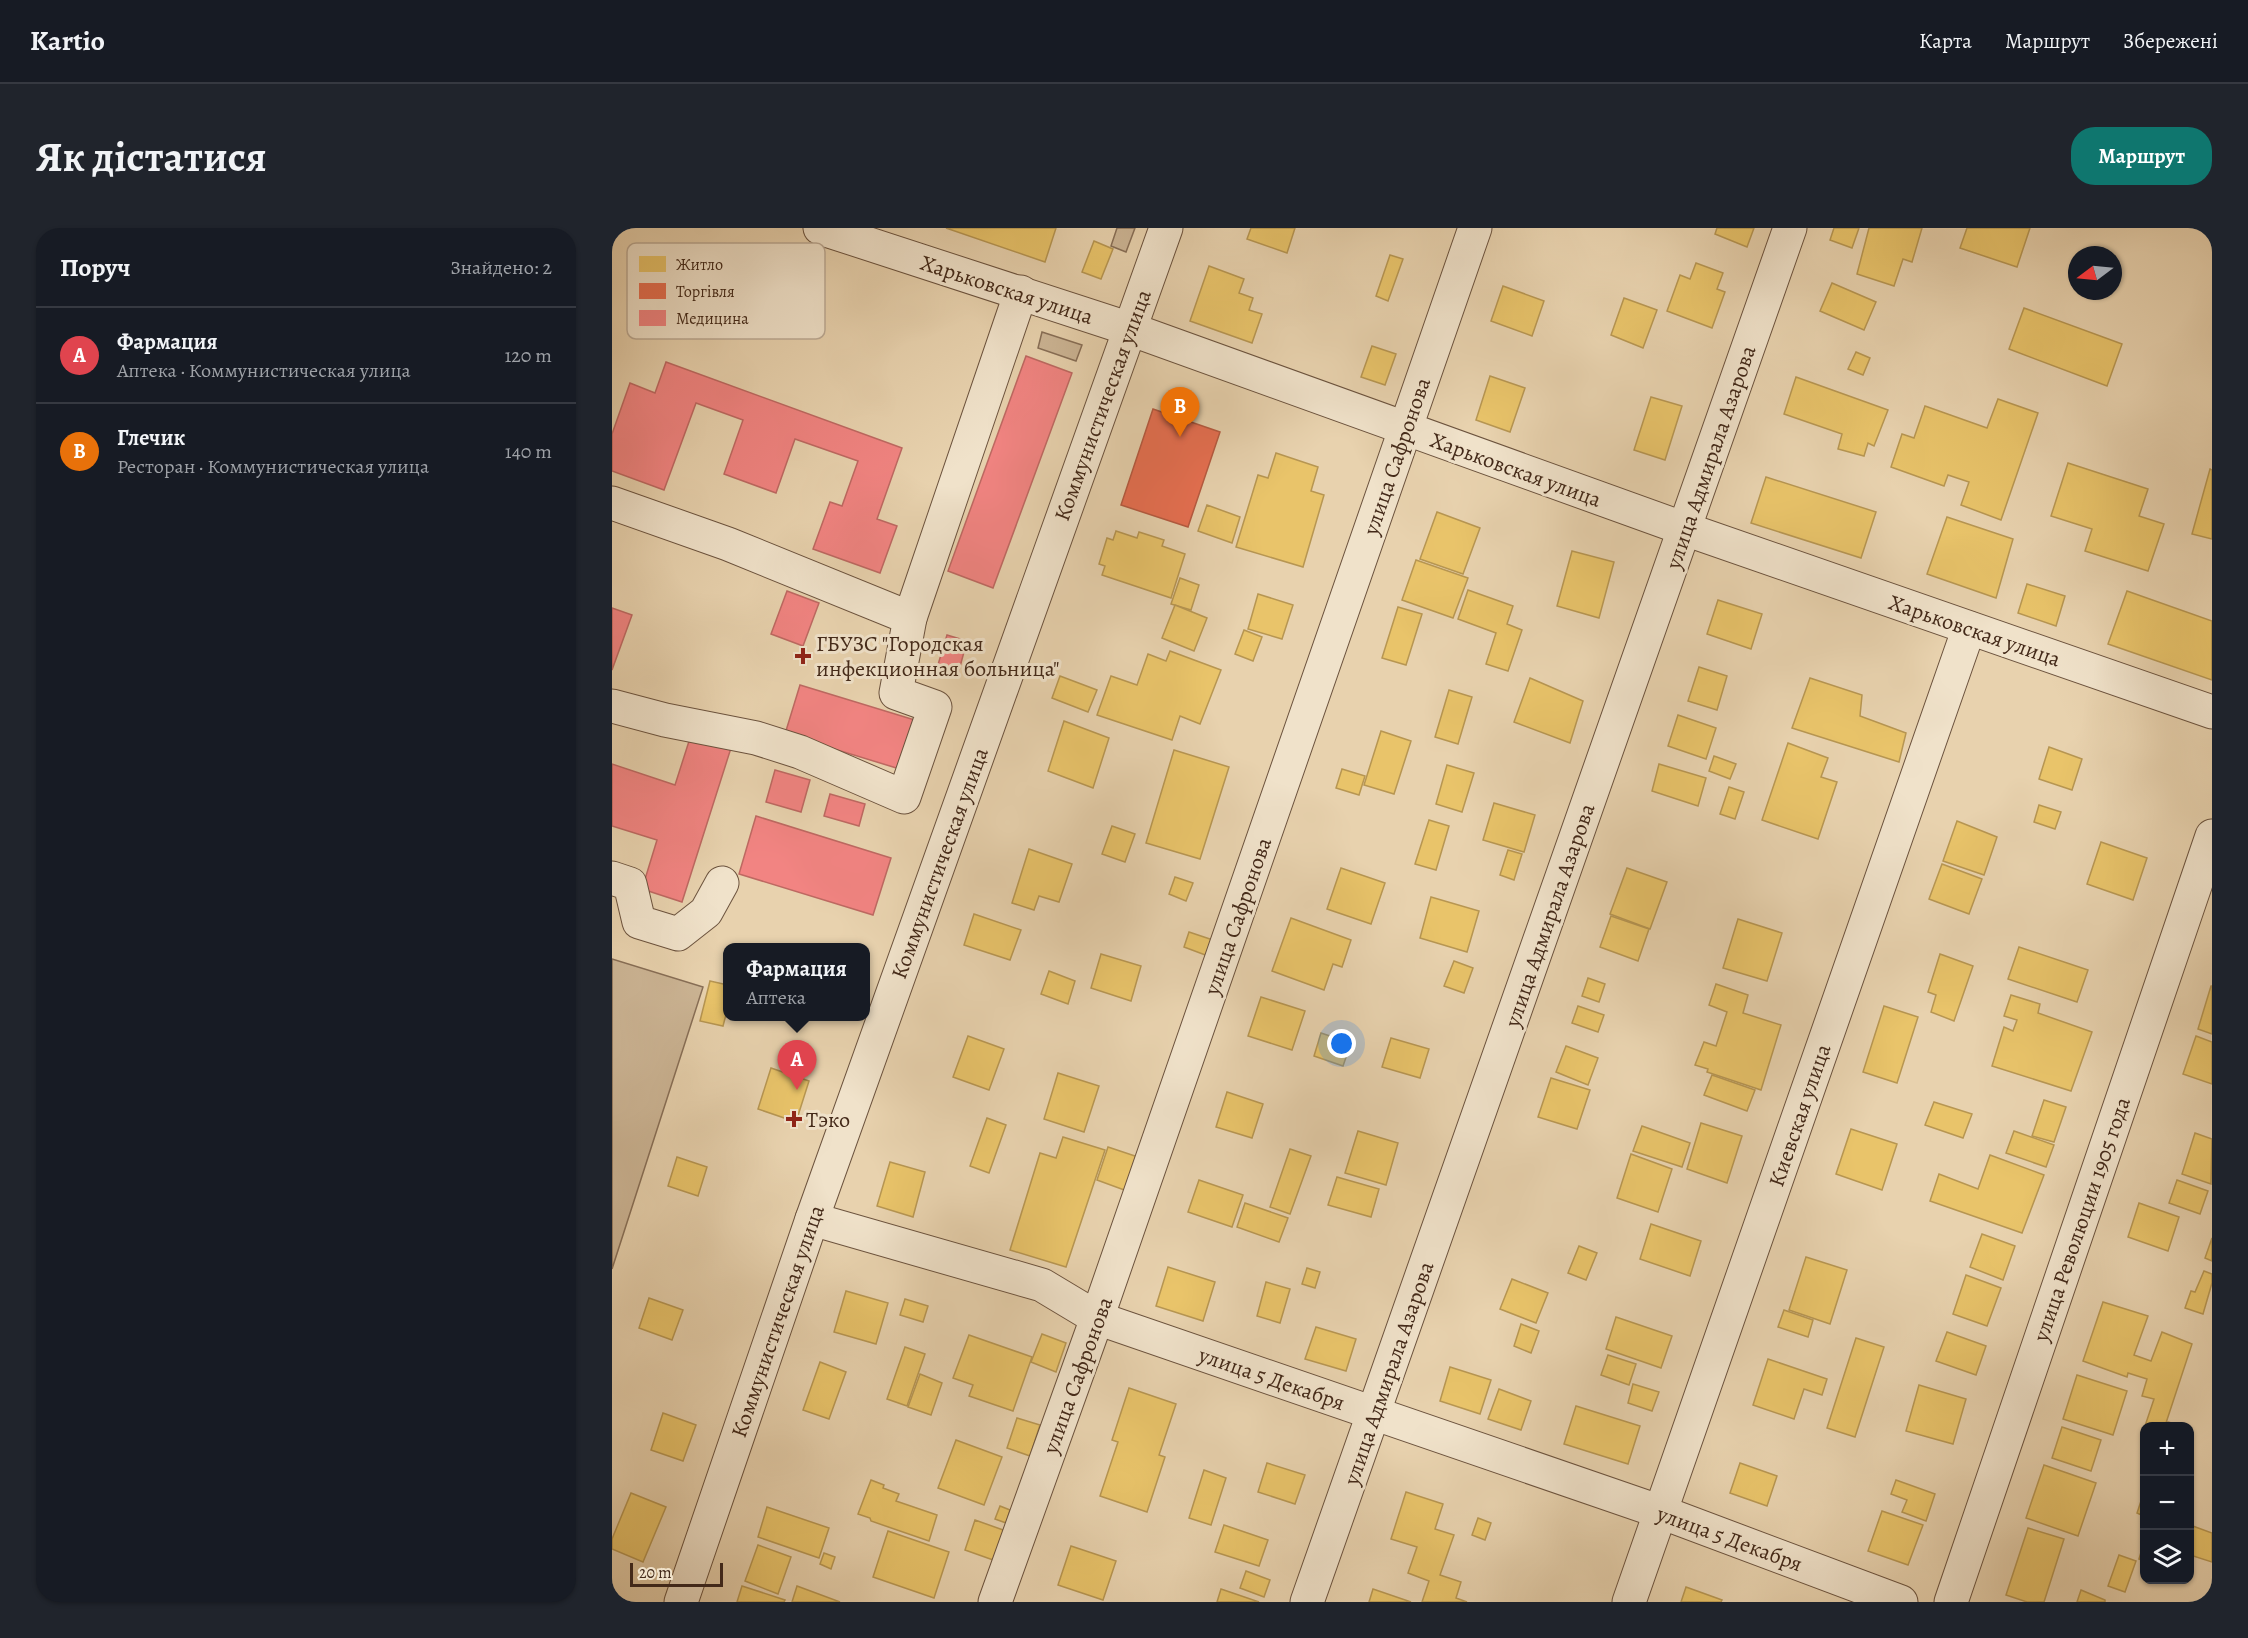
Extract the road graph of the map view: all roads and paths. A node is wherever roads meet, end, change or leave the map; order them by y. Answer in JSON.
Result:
{"nodes":[{"id":1,"x":820,"y":228,"type":"edge"},
{"id":2,"x":1166,"y":228,"type":"edge"},
{"id":3,"x":1474,"y":228,"type":"edge"},
{"id":4,"x":1790,"y":228,"type":"edge"},
{"id":5,"x":1021,"y":292,"type":"junction"},
{"id":6,"x":1130,"y":329,"type":"junction"},
{"id":7,"x":1405,"y":430,"type":"junction"},
{"id":8,"x":612,"y":503,"type":"edge"},
{"id":9,"x":1685,"y":529,"type":"junction"},
{"id":10,"x":910,"y":618,"type":"junction"},
{"id":11,"x":1969,"y":628,"type":"junction"},
{"id":12,"x":612,"y":706,"type":"edge"},
{"id":13,"x":2212,"y":712,"type":"edge"},
{"id":14,"x":2212,"y":836,"type":"edge"},
{"id":15,"x":612,"y":878,"type":"edge"},
{"id":16,"x":722,"y":883,"type":"dead end"},
{"id":17,"x":812,"y":1219,"type":"junction"},
{"id":18,"x":1097,"y":1318,"type":"junction"},
{"id":19,"x":1374,"y":1413,"type":"junction"},
{"id":20,"x":1661,"y":1512,"type":"junction"},
{"id":21,"x":681,"y":1602,"type":"edge"},
{"id":22,"x":995,"y":1602,"type":"edge"},
{"id":23,"x":1307,"y":1602,"type":"edge"},
{"id":24,"x":1629,"y":1602,"type":"edge"},
{"id":25,"x":1901,"y":1602,"type":"edge"},
{"id":26,"x":1951,"y":1602,"type":"edge"}],
"edges":[{"from":1,"to":5,"type":"street","name":"Харьковская улица"},
{"from":2,"to":6,"type":"street","name":"Коммунистическая улица"},
{"from":3,"to":7,"type":"street","name":"улица Сафронова"},
{"from":4,"to":9,"type":"street","name":"улица Адмирала Азарова"},
{"from":5,"to":6,"type":"street","name":"Харьковская улица"},
{"from":5,"to":10,"type":"street"},
{"from":6,"to":7,"type":"street","name":"Харьковская улица"},
{"from":6,"to":17,"type":"street","name":"Коммунистическая улица"},
{"from":7,"to":9,"type":"street","name":"Харьковская улица"},
{"from":7,"to":18,"type":"street","name":"улица Сафронова"},
{"from":8,"to":10,"type":"street"},
{"from":9,"to":11,"type":"street","name":"Харьковская улица"},
{"from":9,"to":19,"type":"street","name":"улица Адмирала Азарова"},
{"from":10,"to":12,"type":"street"},
{"from":11,"to":13,"type":"street","name":"Харьковская улица"},
{"from":11,"to":20,"type":"street","name":"Киевская улица"},
{"from":14,"to":26,"type":"street","name":"улица Революции 1905 года"},
{"from":15,"to":16,"type":"street"},
{"from":17,"to":18,"type":"street","name":"улица 5 Декабря"},
{"from":17,"to":21,"type":"street","name":"Коммунистическая улица"},
{"from":18,"to":19,"type":"street","name":"улица 5 Декабря"},
{"from":18,"to":22,"type":"street","name":"улица Сафронова"},
{"from":19,"to":20,"type":"street","name":"улица 5 Декабря"},
{"from":19,"to":23,"type":"street","name":"улица Адмирала Азарова"},
{"from":20,"to":24,"type":"street","name":"Киевская улица"},
{"from":20,"to":25,"type":"street","name":"улица 5 Декабря"}]}
